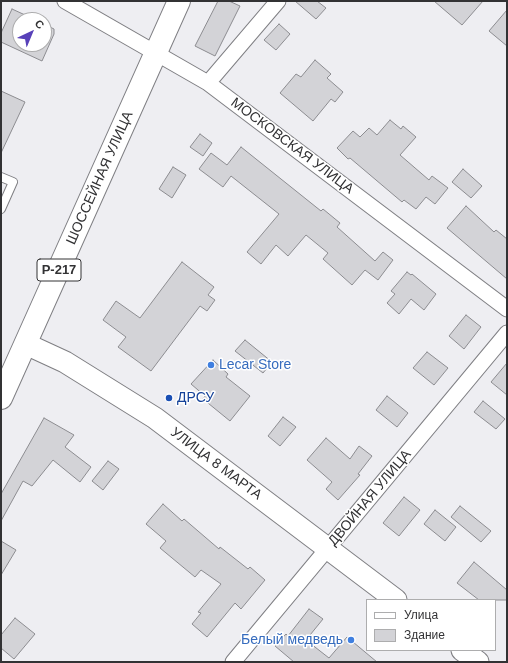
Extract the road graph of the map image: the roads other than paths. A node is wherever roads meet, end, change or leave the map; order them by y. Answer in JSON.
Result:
{"nodes":[{"id":1,"x":65,"y":1,"type":"edge"},
{"id":2,"x":179,"y":1,"type":"edge"},
{"id":3,"x":278,"y":1,"type":"edge"},
{"id":4,"x":156,"y":53,"type":"junction"},
{"id":5,"x":208,"y":83,"type":"junction"},
{"id":6,"x":1,"y":177,"type":"edge"},
{"id":7,"x":1,"y":209,"type":"edge"},
{"id":8,"x":507,"y":310,"type":"edge"},
{"id":9,"x":507,"y":333,"type":"edge"},
{"id":10,"x":26,"y":344,"type":"junction"},
{"id":11,"x":1,"y":398,"type":"edge"},
{"id":12,"x":328,"y":549,"type":"junction"},
{"id":13,"x":395,"y":599,"type":"edge"},
{"id":14,"x":463,"y":651,"type":"edge"},
{"id":15,"x":233,"y":662,"type":"edge"},
{"id":16,"x":478,"y":662,"type":"edge"}],
"edges":[{"from":1,"to":4,"type":"street","name":"МОСКОВСКАЯ УЛИЦА"},
{"from":2,"to":4,"type":"highway","name":"ШОССЕЙНАЯ УЛИЦА","number":"Р-217"},
{"from":3,"to":5,"type":"street"},
{"from":4,"to":5,"type":"street","name":"МОСКОВСКАЯ УЛИЦА"},
{"from":4,"to":10,"type":"highway","name":"ШОССЕЙНАЯ УЛИЦА","number":"Р-217"},
{"from":5,"to":8,"type":"street","name":"МОСКОВСКАЯ УЛИЦА"},
{"from":6,"to":7,"type":"lane"},
{"from":9,"to":12,"type":"street","name":"ДВОЙНАЯ УЛИЦА"},
{"from":10,"to":11,"type":"highway","name":"ШОССЕЙНАЯ УЛИЦА","number":"Р-217"},
{"from":10,"to":12,"type":"main road","name":"УЛИЦА 8 МАРТА"},
{"from":12,"to":13,"type":"main road","name":"УЛИЦА 8 МАРТА"},
{"from":12,"to":15,"type":"street","name":"ДВОЙНАЯ УЛИЦА"},
{"from":14,"to":16,"type":"main road"}]}
